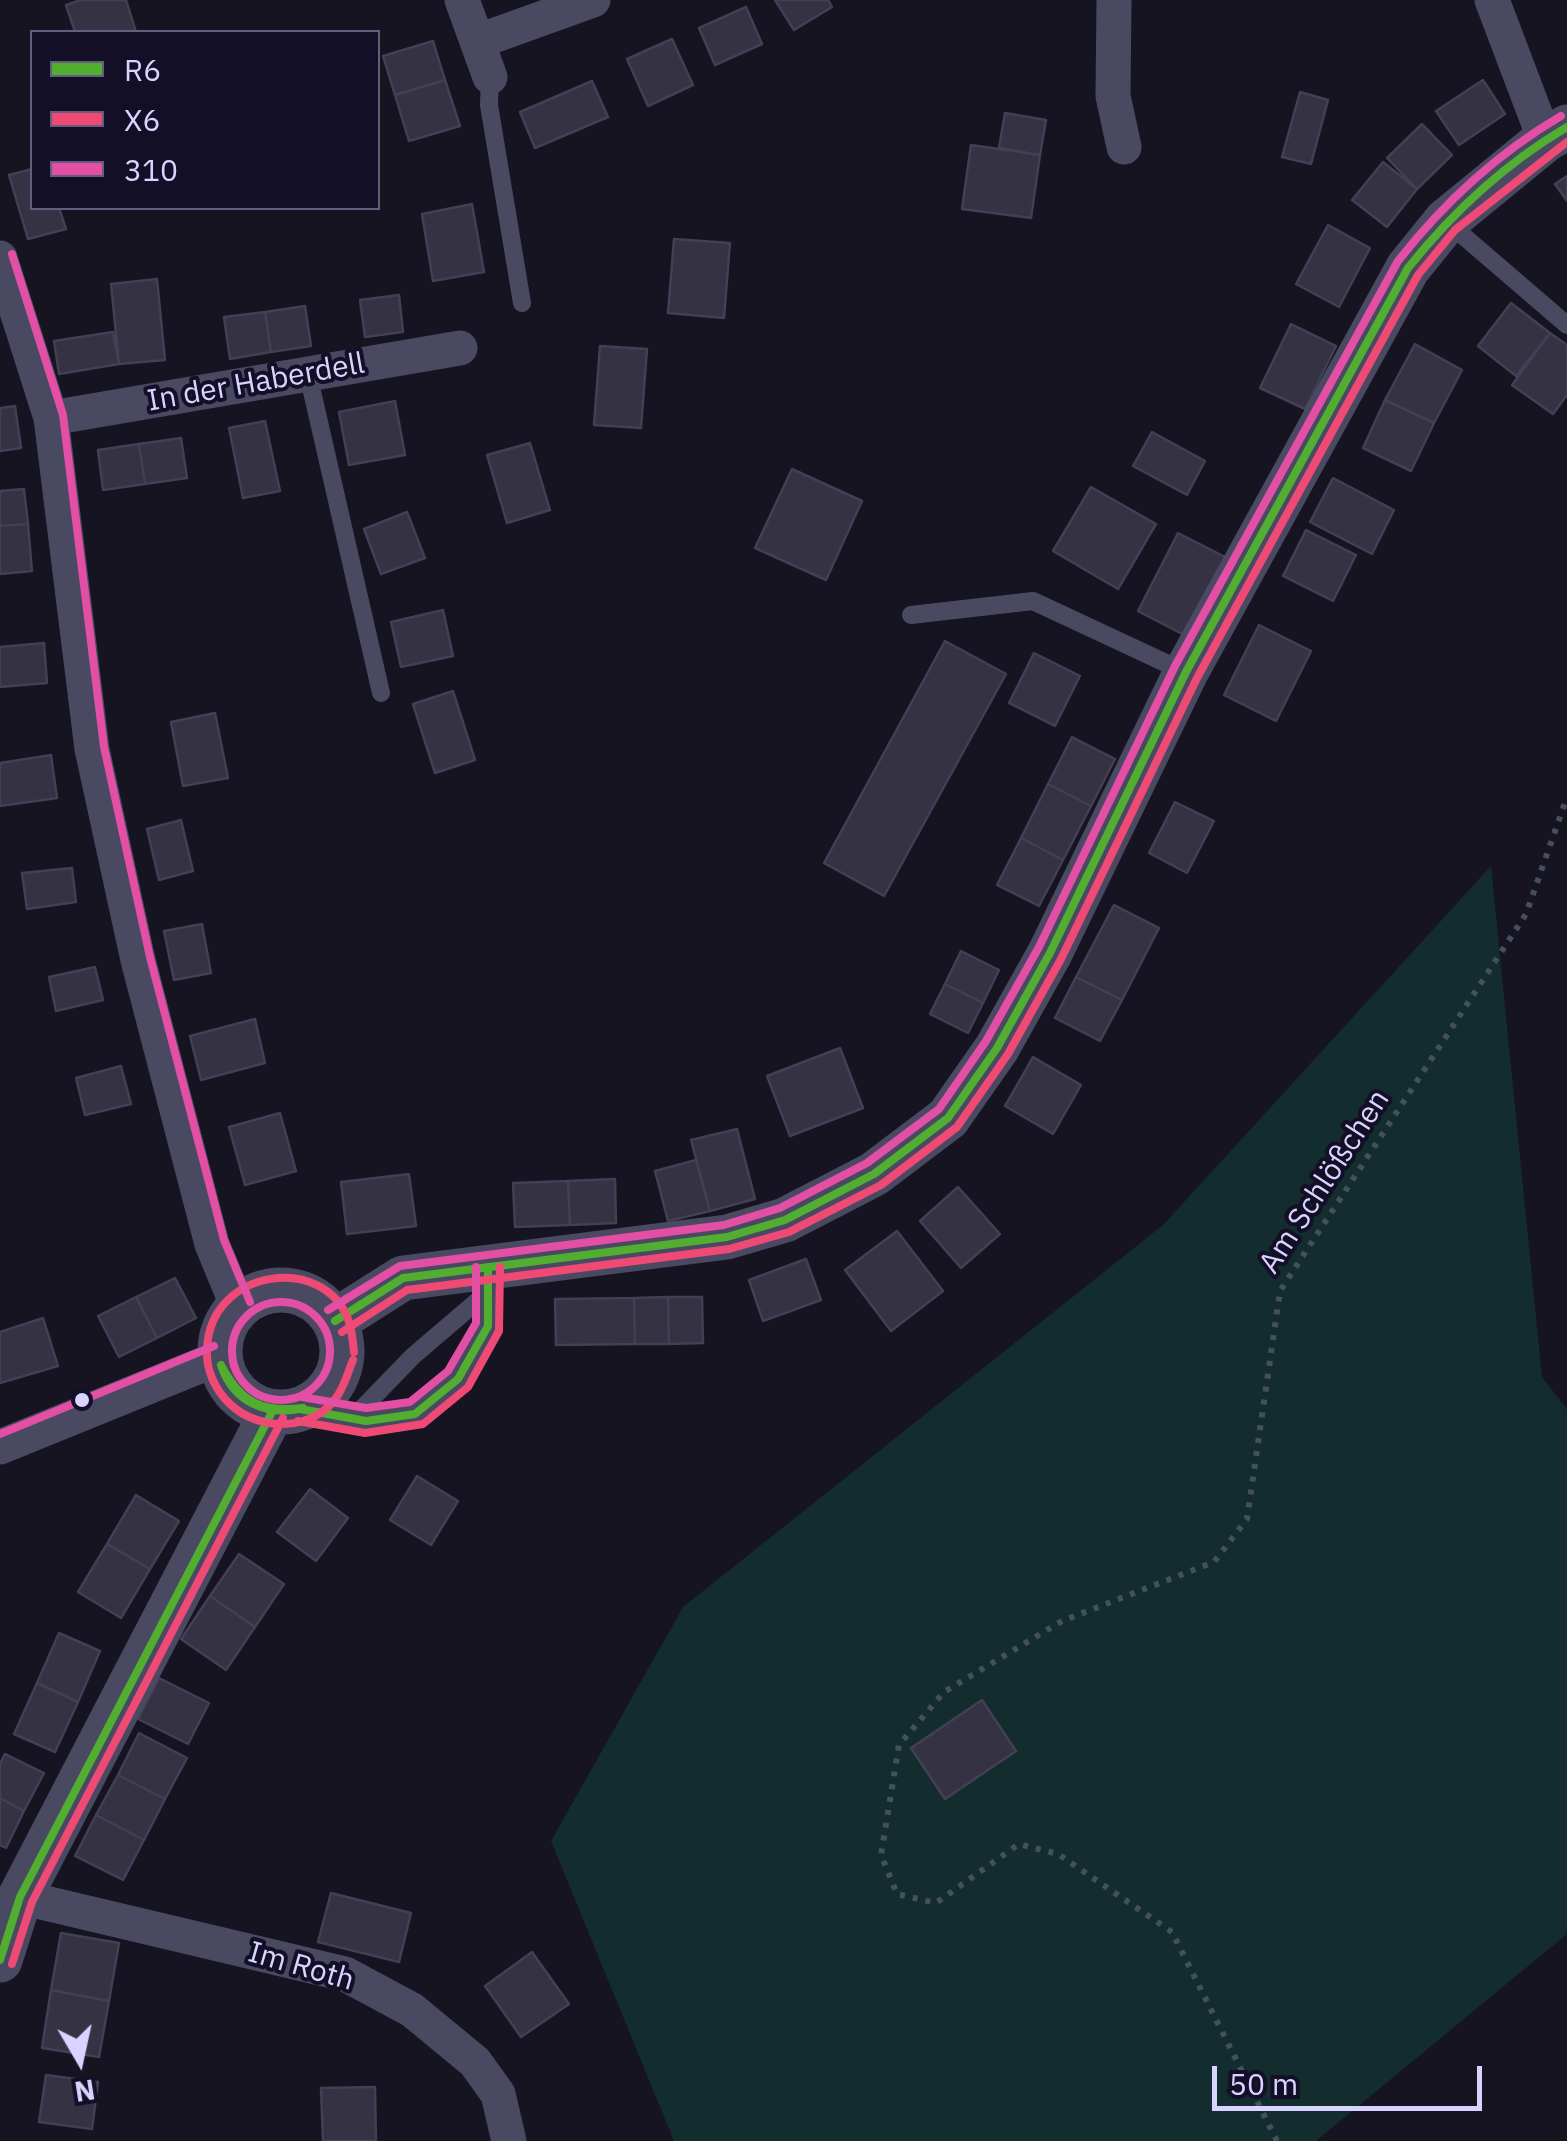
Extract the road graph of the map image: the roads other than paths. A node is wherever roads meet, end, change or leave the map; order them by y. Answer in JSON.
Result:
{"nodes":[{"id":1,"x":462,"y":0,"type":"edge"},
{"id":2,"x":593,"y":0,"type":"edge"},
{"id":3,"x":1114,"y":0,"type":"edge"},
{"id":4,"x":1492,"y":0,"type":"edge"},
{"id":5,"x":479,"y":41,"type":"junction"},
{"id":6,"x":490,"y":77,"type":"joint"},
{"id":7,"x":1556,"y":134,"type":"edge"},
{"id":8,"x":1124,"y":147,"type":"dead end"},
{"id":9,"x":1446,"y":221,"type":"junction"},
{"id":10,"x":0,"y":258,"type":"edge"},
{"id":11,"x":522,"y":303,"type":"dead end"},
{"id":12,"x":1567,"y":324,"type":"edge"},
{"id":13,"x":460,"y":348,"type":"dead end"},
{"id":14,"x":308,"y":374,"type":"junction"},
{"id":15,"x":51,"y":418,"type":"junction"},
{"id":16,"x":911,"y":615,"type":"dead end"},
{"id":17,"x":1186,"y":672,"type":"junction"},
{"id":18,"x":381,"y":693,"type":"dead end"},
{"id":19,"x":489,"y":1279,"type":"junction"},
{"id":20,"x":238,"y":1307,"type":"junction"},
{"id":21,"x":335,"y":1321,"type":"junction"},
{"id":22,"x":220,"y":1358,"type":"junction"},
{"id":23,"x":286,"y":1410,"type":"junction"},
{"id":24,"x":352,"y":1418,"type":"junction"},
{"id":25,"x":0,"y":1447,"type":"edge"},
{"id":26,"x":20,"y":1897,"type":"junction"},
{"id":27,"x":0,"y":1960,"type":"edge"},
{"id":28,"x":509,"y":2141,"type":"edge"}],
"edges":[{"from":1,"to":5,"type":"street"},
{"from":2,"to":5,"type":"street"},
{"from":3,"to":8,"type":"street"},
{"from":4,"to":7,"type":"street"},
{"from":5,"to":6,"type":"street"},
{"from":6,"to":11,"type":"lane"},
{"from":7,"to":9,"type":"street"},
{"from":9,"to":12,"type":"lane"},
{"from":9,"to":17,"type":"street"},
{"from":10,"to":15,"type":"street"},
{"from":13,"to":14,"type":"street","name":"In der Haberdell"},
{"from":14,"to":15,"type":"street","name":"In der Haberdell"},
{"from":14,"to":18,"type":"lane"},
{"from":15,"to":20,"type":"street"},
{"from":16,"to":17,"type":"lane"},
{"from":17,"to":19,"type":"street"},
{"from":19,"to":21,"type":"street"},
{"from":19,"to":24,"type":"lane"},
{"from":19,"to":24,"type":"lane"},
{"from":20,"to":21,"type":"street"},
{"from":20,"to":22,"type":"street"},
{"from":21,"to":23,"type":"street"},
{"from":22,"to":23,"type":"street"},
{"from":22,"to":25,"type":"street"},
{"from":23,"to":24,"type":"lane"},
{"from":23,"to":26,"type":"street"},
{"from":26,"to":27,"type":"street"},
{"from":26,"to":28,"type":"street","name":"Im Roth"}]}
